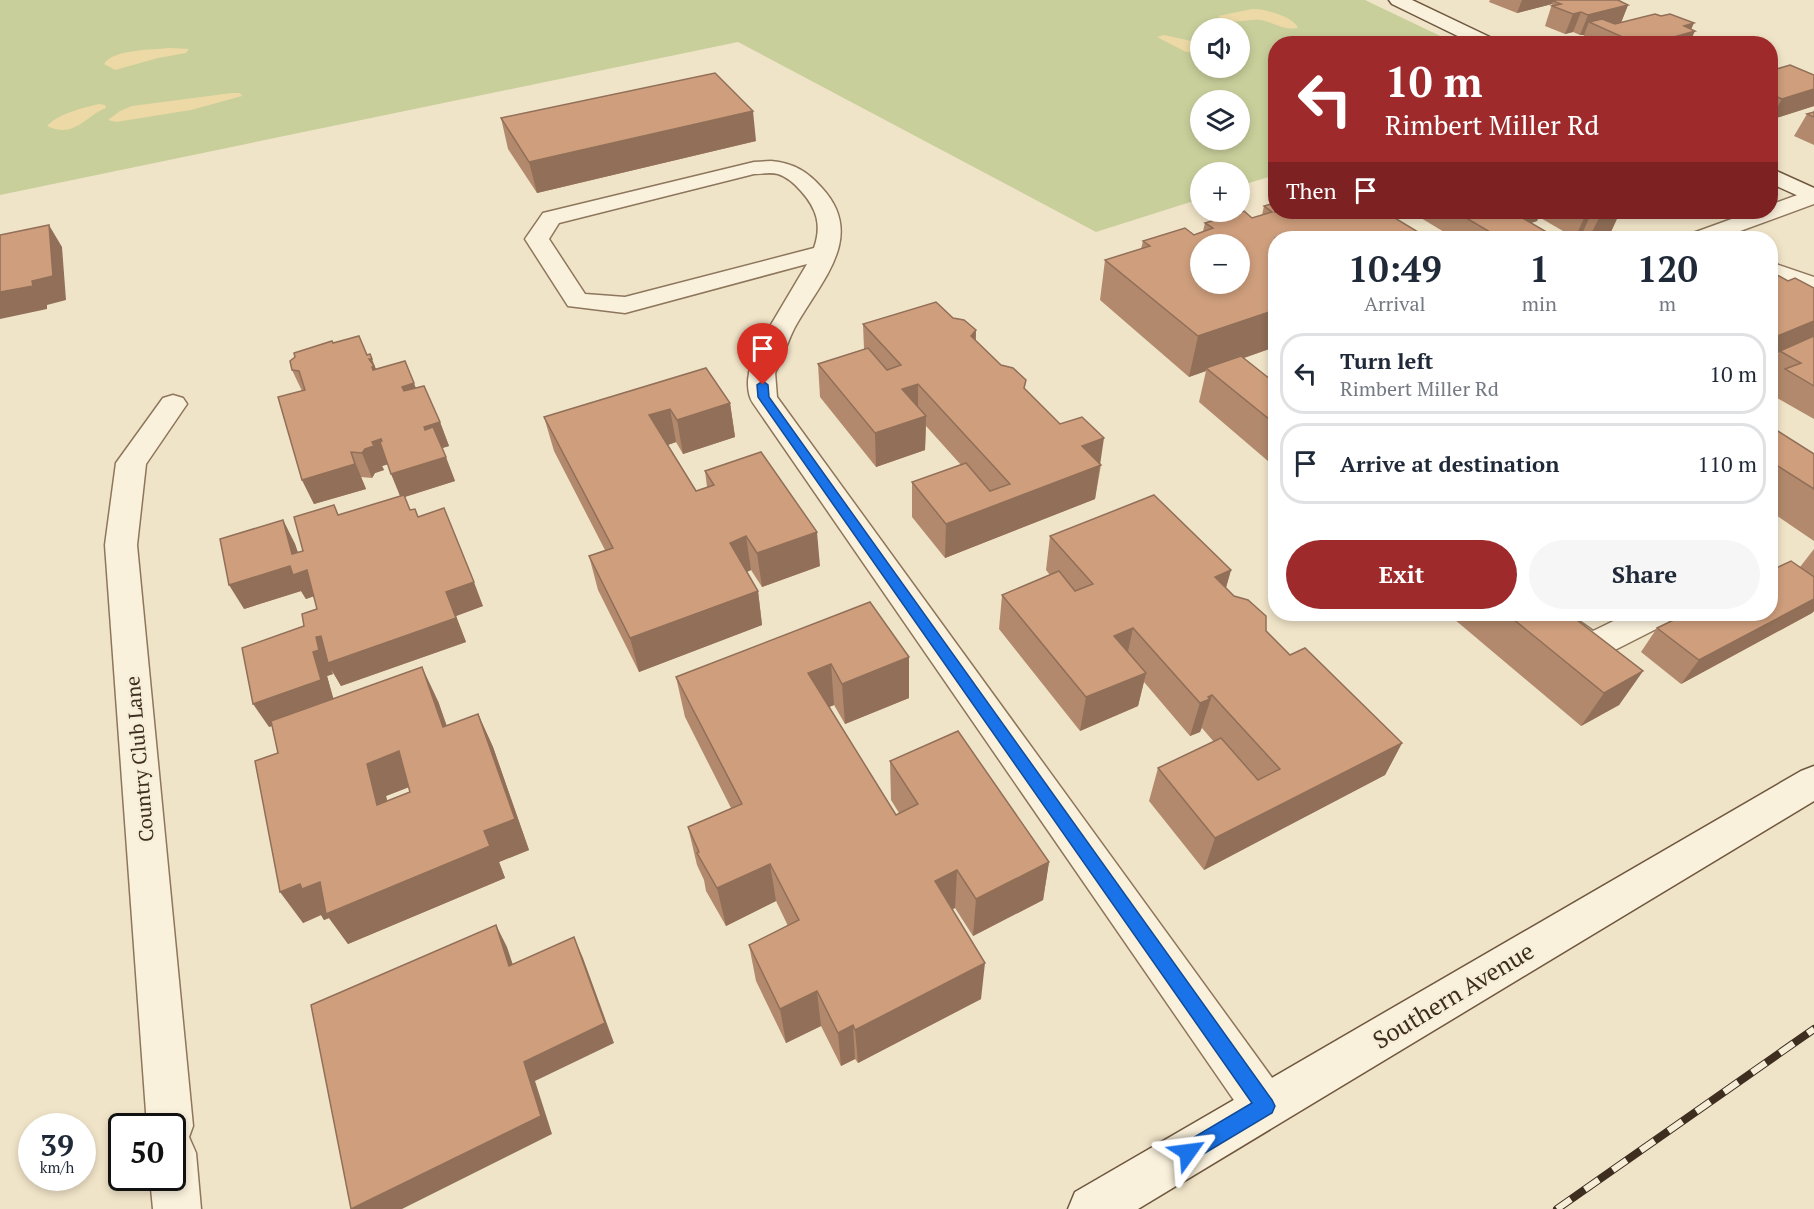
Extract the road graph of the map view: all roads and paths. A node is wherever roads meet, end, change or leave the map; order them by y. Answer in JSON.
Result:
{"nodes":[{"id":1,"x":1398,"y":0,"type":"edge"},
{"id":2,"x":1473,"y":36,"type":"edge"},
{"id":3,"x":1778,"y":179,"type":"edge"},
{"id":4,"x":1814,"y":196,"type":"edge"},
{"id":5,"x":1778,"y":209,"type":"edge"},
{"id":6,"x":1752,"y":219,"type":"edge"},
{"id":7,"x":1720,"y":231,"type":"edge"},
{"id":8,"x":823,"y":253,"type":"junction"},
{"id":9,"x":1778,"y":272,"type":"edge"},
{"id":10,"x":1814,"y":285,"type":"edge"},
{"id":11,"x":173,"y":404,"type":"dead end"},
{"id":12,"x":1556,"y":621,"type":"edge"},
{"id":13,"x":1642,"y":621,"type":"edge"},
{"id":14,"x":1814,"y":782,"type":"edge"},
{"id":15,"x":1265,"y":1106,"type":"junction"},
{"id":16,"x":169,"y":1113,"type":"edge"},
{"id":17,"x":175,"y":1191,"type":"edge"},
{"id":18,"x":177,"y":1209,"type":"edge"},
{"id":19,"x":1092,"y":1209,"type":"edge"}],
"edges":[{"from":1,"to":2,"type":"street"},
{"from":3,"to":4,"type":"street"},
{"from":4,"to":5,"type":"street"},
{"from":6,"to":7,"type":"street"},
{"from":8,"to":8,"type":"street"},
{"from":8,"to":15,"type":"street"},
{"from":9,"to":10,"type":"street"},
{"from":11,"to":16,"type":"street","name":"Country Club Lane"},
{"from":12,"to":13,"type":"street"},
{"from":14,"to":15,"type":"street","name":"Southern Avenue"},
{"from":15,"to":19,"type":"street","name":"Southern Avenue"},
{"from":17,"to":18,"type":"street"}]}
